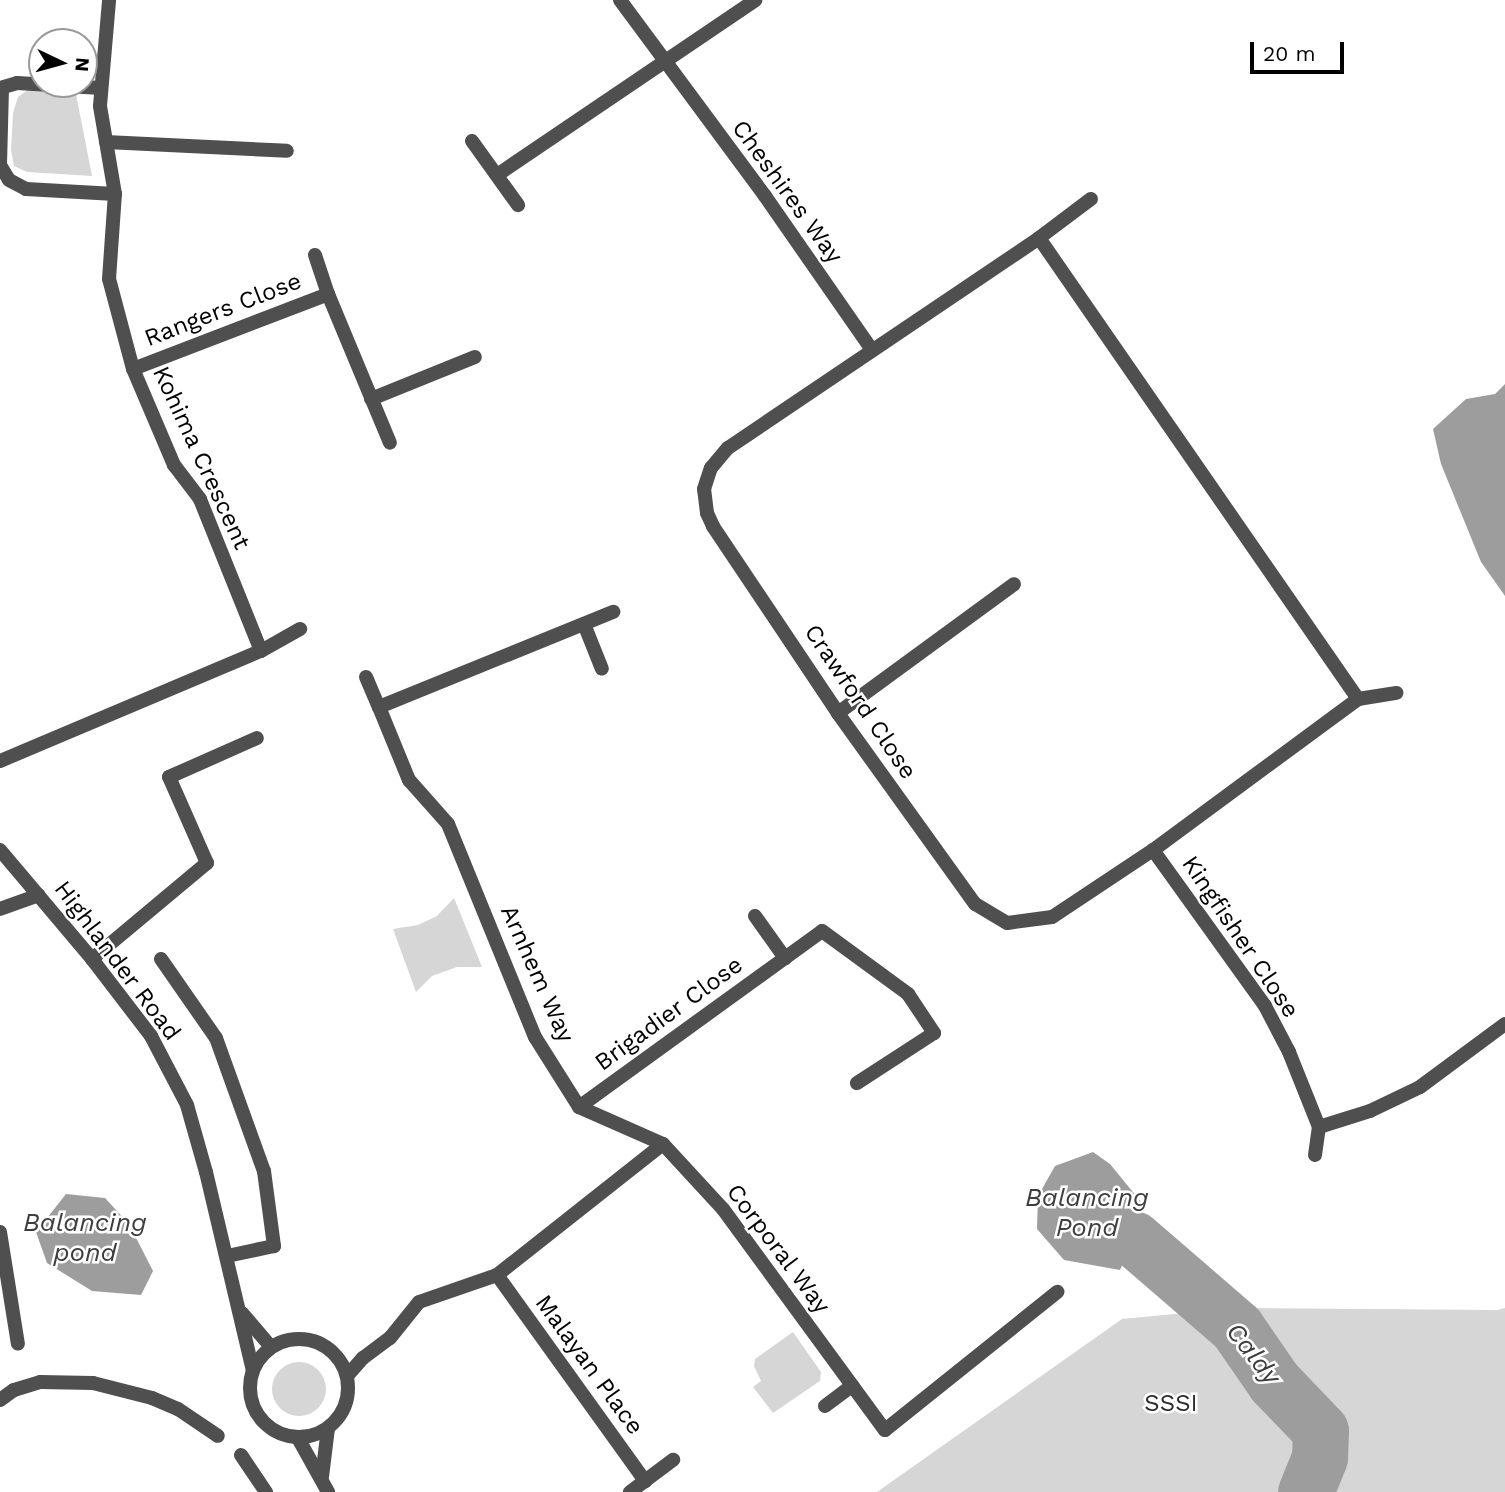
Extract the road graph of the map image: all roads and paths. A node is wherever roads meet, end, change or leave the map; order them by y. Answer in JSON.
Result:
{"nodes":[{"id":1,"x":109,"y":0,"type":"edge"},
{"id":2,"x":620,"y":0,"type":"edge"},
{"id":3,"x":755,"y":0,"type":"edge"},
{"id":4,"x":662,"y":62,"type":"junction"},
{"id":5,"x":1,"y":88,"type":"edge"},
{"id":6,"x":101,"y":88,"type":"junction"},
{"id":7,"x":472,"y":141,"type":"dead end"},
{"id":8,"x":106,"y":142,"type":"junction"},
{"id":9,"x":287,"y":151,"type":"dead end"},
{"id":10,"x":496,"y":175,"type":"junction"},
{"id":11,"x":115,"y":194,"type":"junction"},
{"id":12,"x":1091,"y":199,"type":"dead end"},
{"id":13,"x":518,"y":205,"type":"dead end"},
{"id":14,"x":1039,"y":238,"type":"junction"},
{"id":15,"x":315,"y":256,"type":"dead end"},
{"id":16,"x":328,"y":294,"type":"junction"},
{"id":17,"x":872,"y":350,"type":"junction"},
{"id":18,"x":475,"y":357,"type":"dead end"},
{"id":19,"x":133,"y":369,"type":"junction"},
{"id":20,"x":370,"y":399,"type":"junction"},
{"id":21,"x":390,"y":443,"type":"dead end"},
{"id":22,"x":1014,"y":584,"type":"dead end"},
{"id":23,"x":613,"y":612,"type":"dead end"},
{"id":24,"x":584,"y":624,"type":"junction"},
{"id":25,"x":300,"y":629,"type":"dead end"},
{"id":26,"x":261,"y":651,"type":"junction"},
{"id":27,"x":602,"y":669,"type":"dead end"},
{"id":28,"x":366,"y":677,"type":"dead end"},
{"id":29,"x":1397,"y":693,"type":"dead end"},
{"id":30,"x":1359,"y":699,"type":"junction"},
{"id":31,"x":379,"y":707,"type":"junction"},
{"id":32,"x":838,"y":713,"type":"junction"},
{"id":33,"x":257,"y":738,"type":"dead end"},
{"id":34,"x":0,"y":761,"type":"edge"},
{"id":35,"x":0,"y":850,"type":"edge"},
{"id":36,"x":1153,"y":850,"type":"junction"},
{"id":37,"x":39,"y":895,"type":"junction"},
{"id":38,"x":0,"y":909,"type":"edge"},
{"id":39,"x":755,"y":916,"type":"dead end"},
{"id":40,"x":785,"y":958,"type":"junction"},
{"id":41,"x":92,"y":959,"type":"junction"},
{"id":42,"x":161,"y":959,"type":"dead end"},
{"id":43,"x":1505,"y":1024,"type":"edge"},
{"id":44,"x":856,"y":1083,"type":"dead end"},
{"id":45,"x":579,"y":1107,"type":"junction"},
{"id":46,"x":1319,"y":1127,"type":"junction"},
{"id":47,"x":663,"y":1144,"type":"junction"},
{"id":48,"x":1315,"y":1155,"type":"dead end"},
{"id":49,"x":0,"y":1232,"type":"edge"},
{"id":50,"x":227,"y":1256,"type":"junction"},
{"id":51,"x":497,"y":1275,"type":"junction"},
{"id":52,"x":1057,"y":1292,"type":"dead end"},
{"id":53,"x":239,"y":1309,"type":"junction"},
{"id":54,"x":18,"y":1344,"type":"dead end"},
{"id":55,"x":271,"y":1347,"type":"junction"},
{"id":56,"x":345,"y":1369,"type":"junction"},
{"id":57,"x":253,"y":1371,"type":"junction"},
{"id":58,"x":852,"y":1386,"type":"junction"},
{"id":59,"x":0,"y":1400,"type":"edge"},
{"id":60,"x":825,"y":1406,"type":"dead end"},
{"id":61,"x":328,"y":1429,"type":"junction"},
{"id":62,"x":218,"y":1436,"type":"dead end"},
{"id":63,"x":298,"y":1438,"type":"junction"},
{"id":64,"x":241,"y":1455,"type":"dead end"},
{"id":65,"x":673,"y":1460,"type":"dead end"},
{"id":66,"x":322,"y":1477,"type":"junction"},
{"id":67,"x":645,"y":1480,"type":"junction"},
{"id":68,"x":267,"y":1492,"type":"edge"},
{"id":69,"x":328,"y":1492,"type":"edge"},
{"id":70,"x":630,"y":1492,"type":"edge"}],
"edges":[{"from":1,"to":6,"type":"street","name":"Kohima Crescent"},
{"from":2,"to":4,"type":"street","name":"Cheshires Way"},
{"from":3,"to":4,"type":"street"},
{"from":4,"to":10,"type":"street"},
{"from":4,"to":17,"type":"street","name":"Cheshires Way"},
{"from":5,"to":6,"type":"street"},
{"from":5,"to":11,"type":"street"},
{"from":6,"to":8,"type":"street","name":"Kohima Crescent"},
{"from":7,"to":10,"type":"street"},
{"from":8,"to":9,"type":"street"},
{"from":8,"to":11,"type":"street","name":"Kohima Crescent"},
{"from":10,"to":13,"type":"street"},
{"from":11,"to":19,"type":"street","name":"Kohima Crescent"},
{"from":12,"to":14,"type":"street","name":"Crawford Close"},
{"from":14,"to":17,"type":"street","name":"Crawford Close"},
{"from":14,"to":30,"type":"street"},
{"from":15,"to":16,"type":"street","name":"Rangers Close"},
{"from":16,"to":19,"type":"street","name":"Rangers Close"},
{"from":16,"to":20,"type":"street","name":"Rangers Close"},
{"from":17,"to":32,"type":"street","name":"Crawford Close"},
{"from":18,"to":20,"type":"street"},
{"from":19,"to":26,"type":"street","name":"Kohima Crescent"},
{"from":20,"to":21,"type":"street","name":"Rangers Close"},
{"from":22,"to":32,"type":"street"},
{"from":23,"to":24,"type":"street"},
{"from":24,"to":27,"type":"street"},
{"from":24,"to":31,"type":"street"},
{"from":25,"to":26,"type":"street"},
{"from":26,"to":34,"type":"street"},
{"from":28,"to":31,"type":"street","name":"Arnhem Way"},
{"from":29,"to":30,"type":"street","name":"Crawford Close"},
{"from":30,"to":36,"type":"street","name":"Crawford Close"},
{"from":31,"to":45,"type":"street","name":"Arnhem Way"},
{"from":32,"to":36,"type":"street","name":"Crawford Close"},
{"from":33,"to":41,"type":"street"},
{"from":35,"to":37,"type":"street","name":"Highlander Road"},
{"from":36,"to":46,"type":"street","name":"Kingfisher Close"},
{"from":37,"to":38,"type":"street"},
{"from":37,"to":41,"type":"street","name":"Highlander Road"},
{"from":39,"to":40,"type":"street"},
{"from":40,"to":44,"type":"street","name":"Brigadier Close"},
{"from":40,"to":45,"type":"street","name":"Brigadier Close"},
{"from":41,"to":50,"type":"street","name":"Highlander Road"},
{"from":42,"to":50,"type":"street"},
{"from":43,"to":46,"type":"street"},
{"from":45,"to":47,"type":"street"},
{"from":46,"to":48,"type":"street","name":"Kingfisher Close"},
{"from":47,"to":51,"type":"street"},
{"from":47,"to":58,"type":"street","name":"Corporal Way"},
{"from":49,"to":54,"type":"street"},
{"from":50,"to":53,"type":"street","name":"Highlander Road"},
{"from":51,"to":56,"type":"street"},
{"from":51,"to":67,"type":"street","name":"Malayan Place"},
{"from":52,"to":58,"type":"street","name":"Corporal Way"},
{"from":53,"to":55,"type":"street","name":"Highlander Road"},
{"from":53,"to":57,"type":"street","name":"Highlander Road"},
{"from":55,"to":56,"type":"street"},
{"from":55,"to":57,"type":"street"},
{"from":56,"to":61,"type":"street"},
{"from":57,"to":63,"type":"street"},
{"from":58,"to":60,"type":"street"},
{"from":59,"to":62,"type":"street"},
{"from":61,"to":63,"type":"street"},
{"from":61,"to":66,"type":"street"},
{"from":63,"to":66,"type":"street"},
{"from":64,"to":68,"type":"street"},
{"from":65,"to":67,"type":"street"},
{"from":66,"to":69,"type":"street"},
{"from":67,"to":70,"type":"street"}]}
